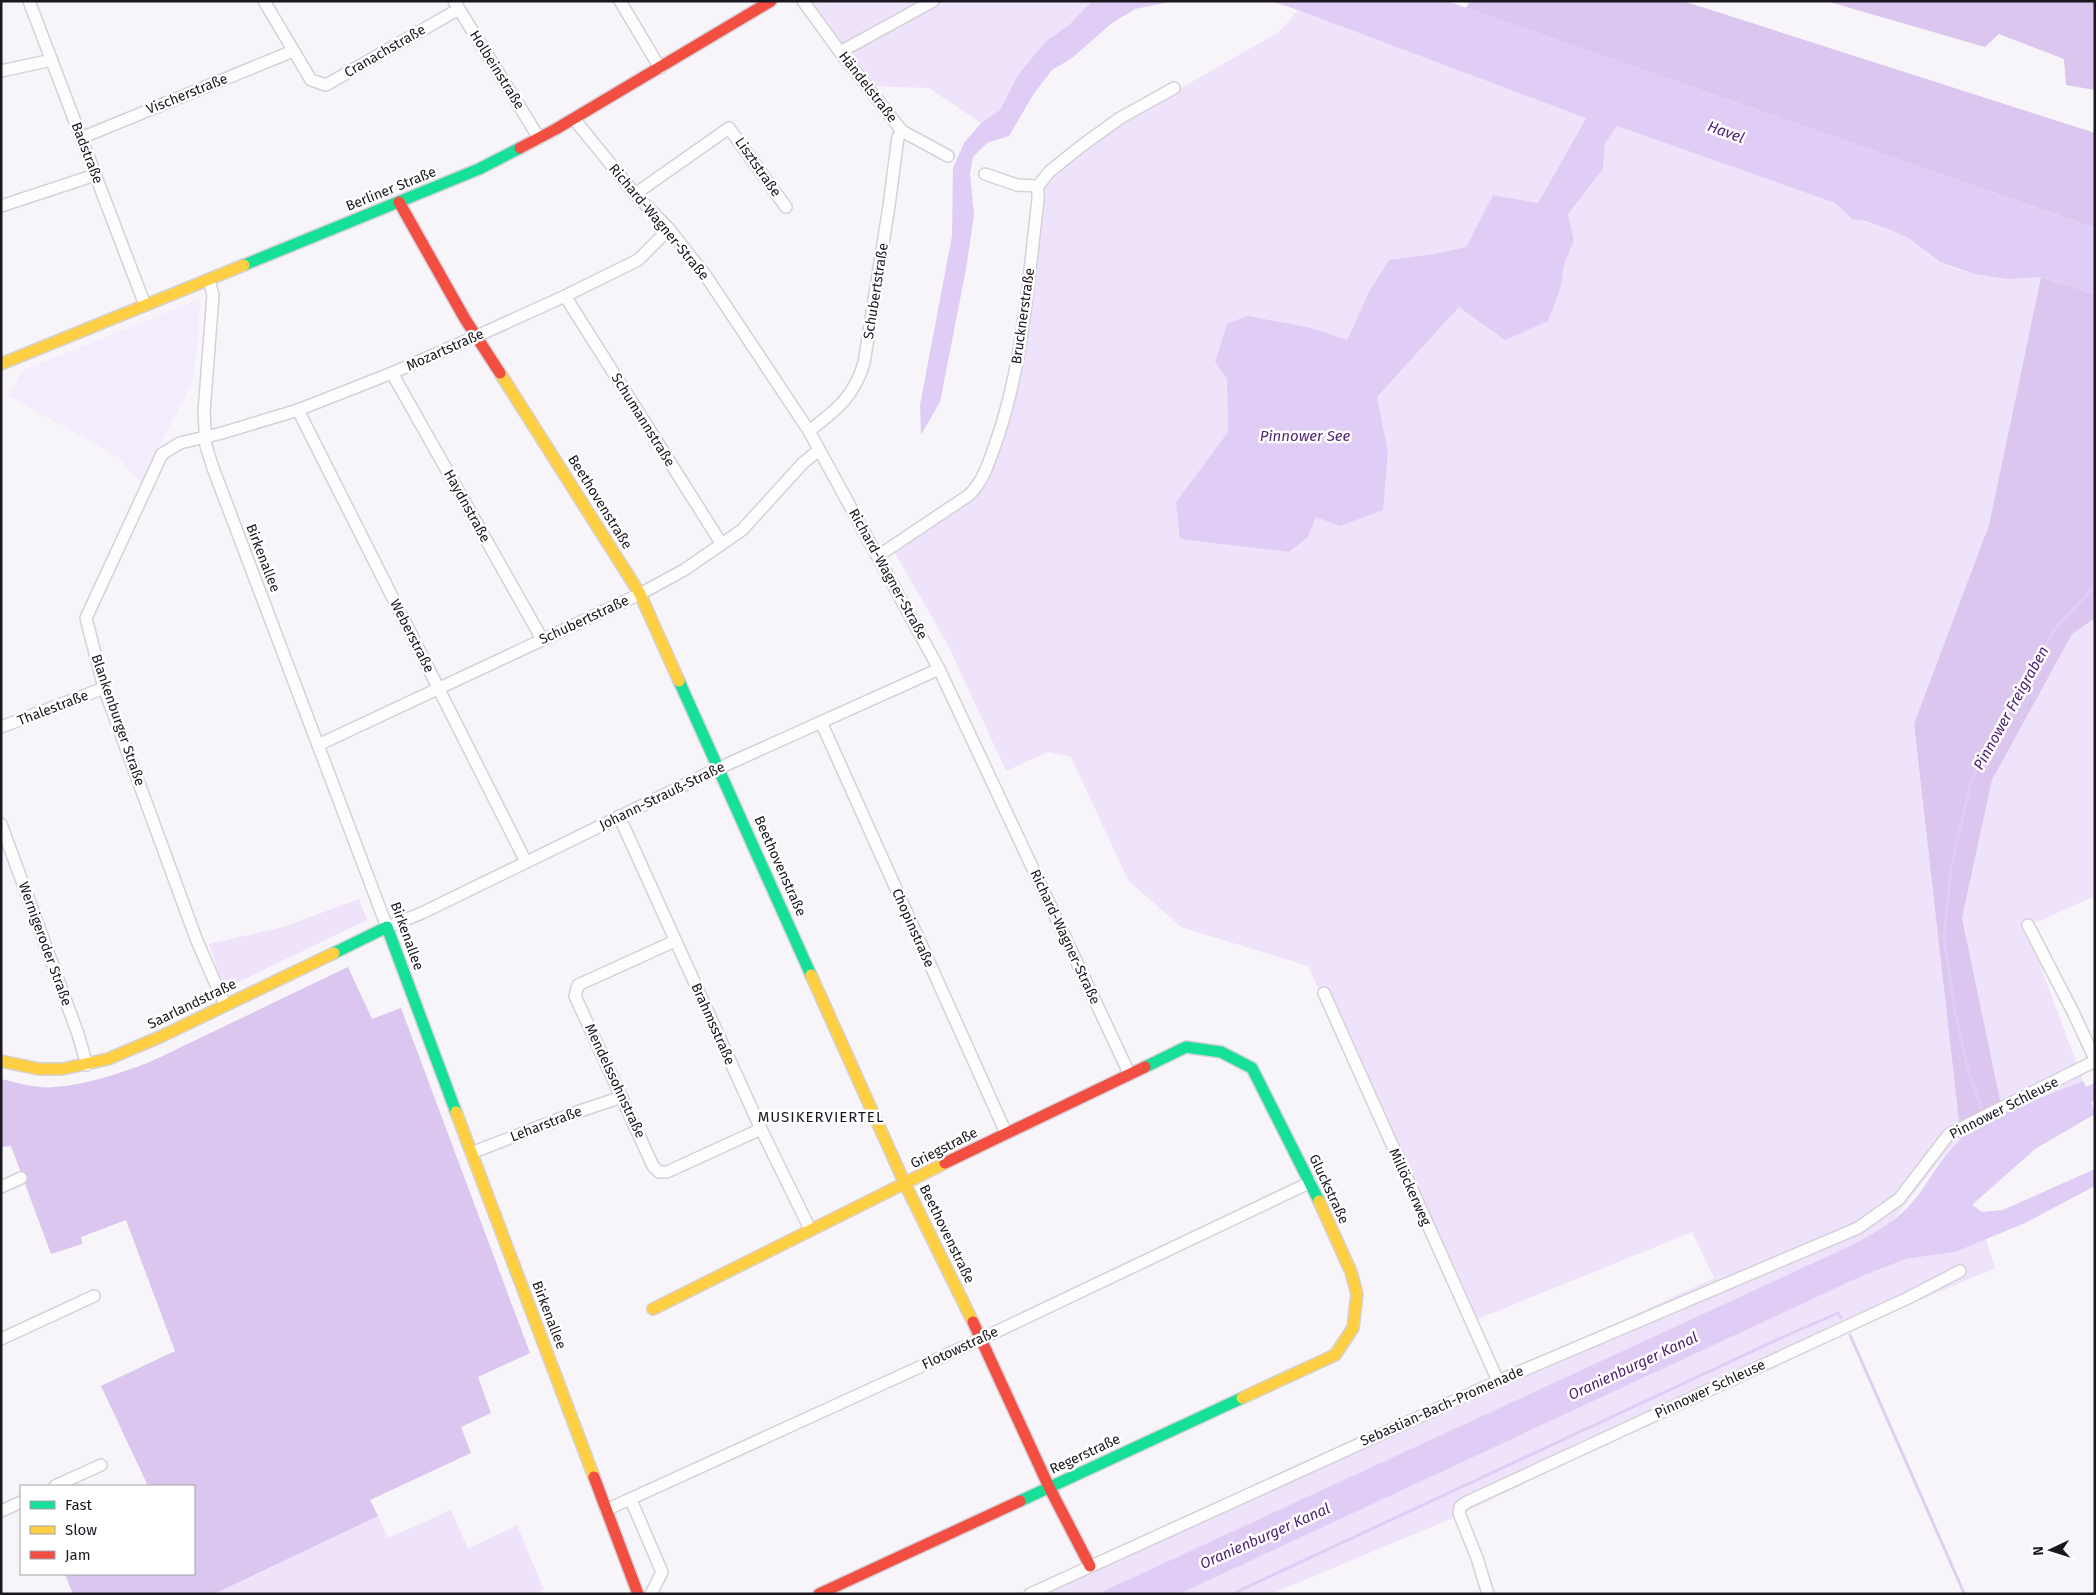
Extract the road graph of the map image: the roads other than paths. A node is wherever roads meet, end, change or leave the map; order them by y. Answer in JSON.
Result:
{"nodes":[{"id":1,"x":29,"y":1,"type":"edge"},
{"id":2,"x":264,"y":1,"type":"edge"},
{"id":3,"x":620,"y":1,"type":"edge"},
{"id":4,"x":772,"y":1,"type":"edge"},
{"id":5,"x":803,"y":1,"type":"edge"},
{"id":6,"x":933,"y":1,"type":"edge"},
{"id":7,"x":457,"y":5,"type":"edge"},
{"id":8,"x":294,"y":51,"type":"junction"},
{"id":9,"x":840,"y":52,"type":"junction"},
{"id":10,"x":52,"y":60,"type":"junction"},
{"id":11,"x":660,"y":68,"type":"junction"},
{"id":12,"x":1,"y":71,"type":"edge"},
{"id":13,"x":1174,"y":88,"type":"dead end"},
{"id":14,"x":574,"y":119,"type":"junction"},
{"id":15,"x":902,"y":131,"type":"junction"},
{"id":16,"x":81,"y":138,"type":"junction"},
{"id":17,"x":539,"y":138,"type":"junction"},
{"id":18,"x":948,"y":156,"type":"dead end"},
{"id":19,"x":985,"y":174,"type":"dead end"},
{"id":20,"x":95,"y":175,"type":"junction"},
{"id":21,"x":1038,"y":186,"type":"junction"},
{"id":22,"x":635,"y":194,"type":"junction"},
{"id":23,"x":399,"y":202,"type":"junction"},
{"id":24,"x":1,"y":206,"type":"edge"},
{"id":25,"x":786,"y":207,"type":"dead end"},
{"id":26,"x":669,"y":229,"type":"junction"},
{"id":27,"x":209,"y":280,"type":"junction"},
{"id":28,"x":565,"y":296,"type":"junction"},
{"id":29,"x":145,"y":305,"type":"junction"},
{"id":30,"x":477,"y":336,"type":"junction"},
{"id":31,"x":1,"y":364,"type":"edge"},
{"id":32,"x":392,"y":373,"type":"junction"},
{"id":33,"x":298,"y":410,"type":"junction"},
{"id":34,"x":809,"y":431,"type":"junction"},
{"id":35,"x":205,"y":436,"type":"junction"},
{"id":36,"x":819,"y":450,"type":"junction"},
{"id":37,"x":721,"y":544,"type":"junction"},
{"id":38,"x":878,"y":556,"type":"junction"},
{"id":39,"x":640,"y":594,"type":"junction"},
{"id":40,"x":542,"y":639,"type":"junction"},
{"id":41,"x":939,"y":669,"type":"junction"},
{"id":42,"x":438,"y":687,"type":"junction"},
{"id":43,"x":104,"y":688,"type":"junction"},
{"id":44,"x":821,"y":722,"type":"junction"},
{"id":45,"x":1,"y":727,"type":"edge"},
{"id":46,"x":318,"y":745,"type":"junction"},
{"id":47,"x":719,"y":768,"type":"junction"},
{"id":48,"x":619,"y":816,"type":"junction"},
{"id":49,"x":1,"y":824,"type":"edge"},
{"id":50,"x":526,"y":862,"type":"junction"},
{"id":51,"x":2028,"y":925,"type":"dead end"},
{"id":52,"x":387,"y":927,"type":"junction"},
{"id":53,"x":675,"y":941,"type":"junction"},
{"id":54,"x":1324,"y":993,"type":"dead end"},
{"id":55,"x":225,"y":1005,"type":"junction"},
{"id":56,"x":2095,"y":1060,"type":"edge"},
{"id":57,"x":1,"y":1061,"type":"edge"},
{"id":58,"x":87,"y":1065,"type":"junction"},
{"id":59,"x":1252,"y":1068,"type":"joint"},
{"id":60,"x":1129,"y":1073,"type":"junction"},
{"id":61,"x":622,"y":1097,"type":"junction"},
{"id":62,"x":760,"y":1130,"type":"junction"},
{"id":63,"x":1006,"y":1133,"type":"junction"},
{"id":64,"x":471,"y":1153,"type":"junction"},
{"id":65,"x":21,"y":1178,"type":"dead end"},
{"id":66,"x":1311,"y":1182,"type":"junction"},
{"id":67,"x":905,"y":1184,"type":"junction"},
{"id":68,"x":1,"y":1187,"type":"edge"},
{"id":69,"x":1858,"y":1228,"type":"joint"},
{"id":70,"x":810,"y":1230,"type":"junction"},
{"id":71,"x":1960,"y":1271,"type":"dead end"},
{"id":72,"x":94,"y":1296,"type":"dead end"},
{"id":73,"x":653,"y":1309,"type":"dead end"},
{"id":74,"x":1353,"y":1328,"type":"joint"},
{"id":75,"x":981,"y":1338,"type":"junction"},
{"id":76,"x":1,"y":1339,"type":"edge"},
{"id":77,"x":1498,"y":1381,"type":"junction"},
{"id":78,"x":101,"y":1465,"type":"dead end"},
{"id":79,"x":57,"y":1485,"type":"edge"},
{"id":80,"x":1049,"y":1486,"type":"junction"},
{"id":81,"x":631,"y":1500,"type":"junction"},
{"id":82,"x":20,"y":1502,"type":"edge"},
{"id":83,"x":606,"y":1510,"type":"junction"},
{"id":84,"x":1,"y":1512,"type":"edge"},
{"id":85,"x":1090,"y":1566,"type":"junction"},
{"id":86,"x":637,"y":1593,"type":"edge"},
{"id":87,"x":651,"y":1594,"type":"edge"},
{"id":88,"x":819,"y":1594,"type":"edge"},
{"id":89,"x":1030,"y":1594,"type":"edge"},
{"id":90,"x":1488,"y":1594,"type":"edge"}],
"edges":[{"from":1,"to":10,"type":"street","name":"Badstraße"},
{"from":2,"to":8,"type":"street"},
{"from":3,"to":11,"type":"street"},
{"from":4,"to":11,"type":"street","name":"Berliner Straße"},
{"from":5,"to":9,"type":"street","name":"Händelstraße"},
{"from":6,"to":9,"type":"street"},
{"from":7,"to":8,"type":"street","name":"Cranachstraße"},
{"from":7,"to":17,"type":"street","name":"Holbeinstraße"},
{"from":8,"to":16,"type":"street","name":"Vischerstraße"},
{"from":9,"to":15,"type":"street","name":"Händelstraße"},
{"from":10,"to":12,"type":"street"},
{"from":10,"to":16,"type":"street","name":"Badstraße"},
{"from":11,"to":14,"type":"street","name":"Berliner Straße"},
{"from":13,"to":21,"type":"street"},
{"from":14,"to":17,"type":"street","name":"Berliner Straße"},
{"from":14,"to":22,"type":"street","name":"Richard-Wagner-Straße"},
{"from":15,"to":18,"type":"street","name":"Händelstraße"},
{"from":15,"to":34,"type":"street","name":"Schubertstraße"},
{"from":16,"to":20,"type":"street","name":"Badstraße"},
{"from":17,"to":23,"type":"street","name":"Berliner Straße"},
{"from":19,"to":21,"type":"street"},
{"from":20,"to":24,"type":"street"},
{"from":20,"to":29,"type":"street","name":"Badstraße"},
{"from":21,"to":38,"type":"street","name":"Brucknerstraße"},
{"from":22,"to":25,"type":"street","name":"Lisztstraße"},
{"from":22,"to":26,"type":"street","name":"Richard-Wagner-Straße"},
{"from":23,"to":27,"type":"street","name":"Berliner Straße"},
{"from":23,"to":30,"type":"street","name":"Beethovenstraße"},
{"from":26,"to":28,"type":"street","name":"Mozartstraße"},
{"from":26,"to":34,"type":"street","name":"Richard-Wagner-Straße"},
{"from":27,"to":29,"type":"street","name":"Berliner Straße"},
{"from":27,"to":35,"type":"street","name":"Birkenallee"},
{"from":28,"to":30,"type":"street","name":"Mozartstraße"},
{"from":28,"to":37,"type":"street","name":"Schumannstraße"},
{"from":29,"to":31,"type":"street","name":"Berliner Straße"},
{"from":30,"to":32,"type":"street","name":"Mozartstraße"},
{"from":30,"to":39,"type":"street","name":"Beethovenstraße"},
{"from":32,"to":33,"type":"street","name":"Mozartstraße"},
{"from":32,"to":40,"type":"street","name":"Haydnstraße"},
{"from":33,"to":35,"type":"street","name":"Mozartstraße"},
{"from":33,"to":42,"type":"street","name":"Weberstraße"},
{"from":34,"to":36,"type":"street","name":"Richard-Wagner-Straße"},
{"from":35,"to":43,"type":"street","name":"Blankenburger Straße"},
{"from":35,"to":46,"type":"street","name":"Birkenallee"},
{"from":36,"to":37,"type":"street","name":"Schubertstraße"},
{"from":36,"to":38,"type":"street","name":"Richard-Wagner-Straße"},
{"from":37,"to":39,"type":"street","name":"Schubertstraße"},
{"from":38,"to":41,"type":"street","name":"Richard-Wagner-Straße"},
{"from":39,"to":40,"type":"street","name":"Schubertstraße"},
{"from":39,"to":47,"type":"street","name":"Beethovenstraße"},
{"from":40,"to":42,"type":"street","name":"Schubertstraße"},
{"from":41,"to":44,"type":"street","name":"Johann-Strauß-Straße"},
{"from":41,"to":60,"type":"street","name":"Richard-Wagner-Straße"},
{"from":42,"to":46,"type":"street","name":"Schubertstraße"},
{"from":42,"to":50,"type":"street","name":"Weberstraße"},
{"from":43,"to":45,"type":"street","name":"Thalestraße"},
{"from":43,"to":55,"type":"street","name":"Blankenburger Straße"},
{"from":44,"to":47,"type":"street","name":"Johann-Strauß-Straße"},
{"from":44,"to":63,"type":"street","name":"Chopinstraße"},
{"from":46,"to":52,"type":"street","name":"Birkenallee"},
{"from":47,"to":48,"type":"street","name":"Johann-Strauß-Straße"},
{"from":47,"to":67,"type":"street","name":"Beethovenstraße"},
{"from":48,"to":50,"type":"street","name":"Johann-Strauß-Straße"},
{"from":48,"to":53,"type":"street","name":"Brahmsstraße"},
{"from":49,"to":58,"type":"street","name":"Wernigeroder Straße"},
{"from":50,"to":52,"type":"street","name":"Johann-Strauß-Straße"},
{"from":51,"to":56,"type":"street","name":"Pinnower Schleuse"},
{"from":52,"to":55,"type":"street","name":"Saarlandstraße"},
{"from":52,"to":64,"type":"street","name":"Birkenallee"},
{"from":53,"to":61,"type":"street","name":"Mendelssohnstraße"},
{"from":53,"to":62,"type":"street","name":"Brahmsstraße"},
{"from":54,"to":77,"type":"street","name":"Millöckerweg"},
{"from":55,"to":58,"type":"street","name":"Saarlandstraße"},
{"from":56,"to":69,"type":"street","name":"Pinnower Schleuse"},
{"from":57,"to":58,"type":"street","name":"Saarlandstraße"},
{"from":59,"to":60,"type":"street","name":"Griegstraße"},
{"from":59,"to":66,"type":"street","name":"Gluckstraße"},
{"from":60,"to":63,"type":"street","name":"Griegstraße"},
{"from":61,"to":62,"type":"street","name":"Mendelssohnstraße"},
{"from":61,"to":64,"type":"street","name":"Leharstraße"},
{"from":62,"to":70,"type":"street","name":"Brahmsstraße"},
{"from":63,"to":67,"type":"street","name":"Griegstraße"},
{"from":64,"to":83,"type":"street","name":"Birkenallee"},
{"from":65,"to":68,"type":"street"},
{"from":66,"to":74,"type":"street","name":"Gluckstraße"},
{"from":66,"to":75,"type":"street","name":"Flotowstraße"},
{"from":67,"to":70,"type":"street","name":"Griegstraße"},
{"from":67,"to":75,"type":"street","name":"Beethovenstraße"},
{"from":69,"to":77,"type":"street","name":"Sebastian-Bach-Promenade"},
{"from":70,"to":73,"type":"street","name":"Griegstraße"},
{"from":71,"to":90,"type":"street","name":"Pinnower Schleuse"},
{"from":72,"to":76,"type":"street"},
{"from":74,"to":80,"type":"street","name":"Regerstraße"},
{"from":75,"to":80,"type":"street","name":"Beethovenstraße"},
{"from":75,"to":81,"type":"street","name":"Flotowstraße"},
{"from":77,"to":85,"type":"street","name":"Sebastian-Bach-Promenade"},
{"from":78,"to":79,"type":"street"},
{"from":80,"to":85,"type":"street","name":"Beethovenstraße"},
{"from":80,"to":88,"type":"street","name":"Regerstraße"},
{"from":81,"to":83,"type":"street","name":"Flotowstraße"},
{"from":81,"to":87,"type":"street"},
{"from":82,"to":84,"type":"street"},
{"from":83,"to":86,"type":"street","name":"Birkenallee"},
{"from":85,"to":89,"type":"street","name":"Sebastian-Bach-Promenade"}]}
